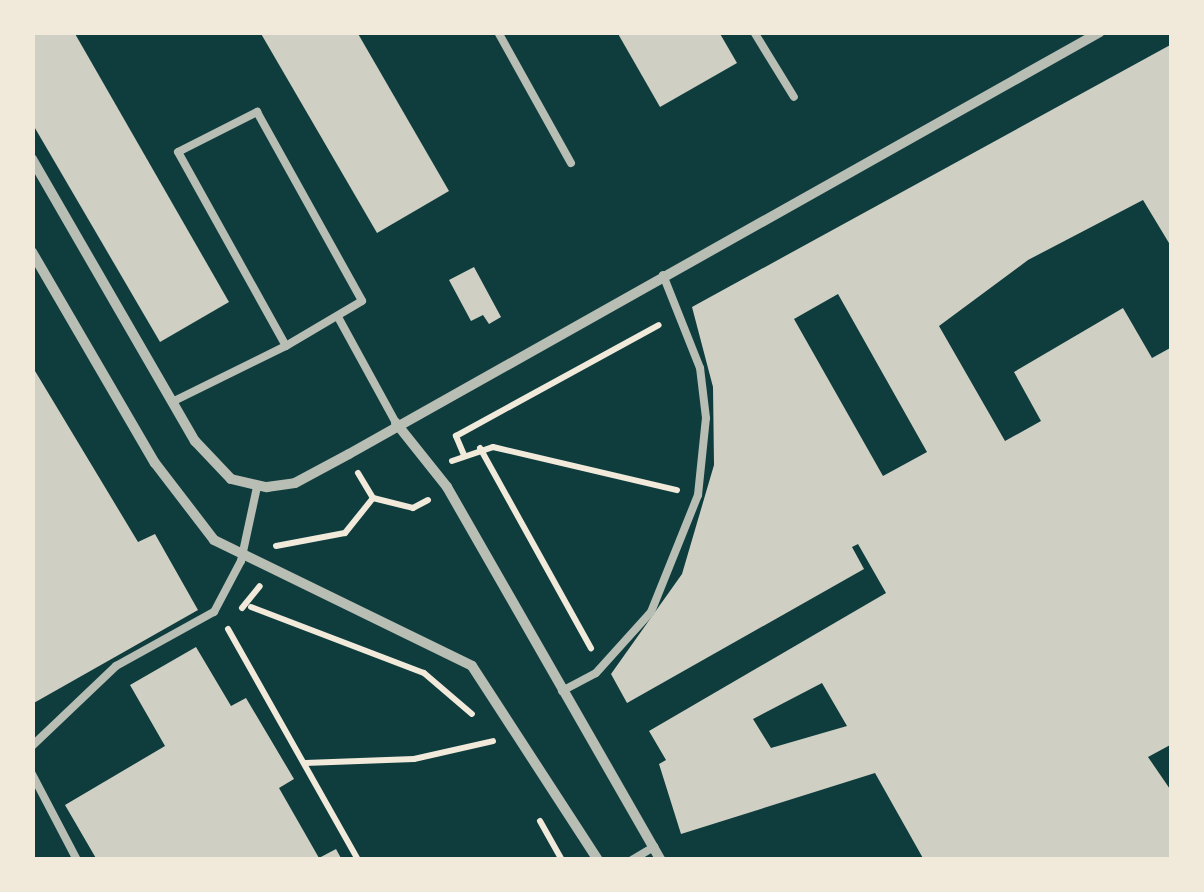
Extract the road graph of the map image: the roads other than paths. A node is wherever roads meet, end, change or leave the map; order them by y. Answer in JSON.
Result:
{"nodes":[{"id":1,"x":498,"y":32,"type":"edge"},
{"id":2,"x":754,"y":32,"type":"edge"},
{"id":3,"x":1100,"y":32,"type":"edge"},
{"id":4,"x":794,"y":97,"type":"dead end"},
{"id":5,"x":32,"y":159,"type":"edge"},
{"id":6,"x":571,"y":164,"type":"dead end"},
{"id":7,"x":32,"y":252,"type":"edge"},
{"id":8,"x":662,"y":273,"type":"junction"},
{"id":9,"x":338,"y":317,"type":"junction"},
{"id":10,"x":286,"y":346,"type":"junction"},
{"id":11,"x":172,"y":402,"type":"junction"},
{"id":12,"x":396,"y":423,"type":"junction"},
{"id":13,"x":257,"y":487,"type":"junction"},
{"id":14,"x":241,"y":561,"type":"junction"},
{"id":15,"x":562,"y":691,"type":"junction"},
{"id":16,"x":35,"y":729,"type":"edge"},
{"id":17,"x":32,"y":746,"type":"edge"},
{"id":18,"x":32,"y":774,"type":"edge"},
{"id":19,"x":654,"y":847,"type":"junction"},
{"id":20,"x":77,"y":860,"type":"edge"},
{"id":21,"x":598,"y":860,"type":"edge"},
{"id":22,"x":632,"y":860,"type":"edge"},
{"id":23,"x":661,"y":860,"type":"edge"}],
"edges":[{"from":1,"to":6,"type":"lane"},
{"from":2,"to":4,"type":"lane"},
{"from":3,"to":8,"type":"street"},
{"from":5,"to":11,"type":"street"},
{"from":7,"to":14,"type":"street"},
{"from":8,"to":12,"type":"street"},
{"from":8,"to":15,"type":"lane"},
{"from":9,"to":10,"type":"lane"},
{"from":9,"to":10,"type":"lane"},
{"from":9,"to":12,"type":"lane"},
{"from":10,"to":11,"type":"lane"},
{"from":11,"to":13,"type":"street"},
{"from":12,"to":13,"type":"street"},
{"from":12,"to":15,"type":"street"},
{"from":13,"to":14,"type":"lane"},
{"from":14,"to":16,"type":"lane"},
{"from":14,"to":21,"type":"street"},
{"from":15,"to":19,"type":"street"},
{"from":16,"to":17,"type":"lane"},
{"from":18,"to":20,"type":"lane"},
{"from":19,"to":22,"type":"lane"},
{"from":19,"to":23,"type":"street"}]}
